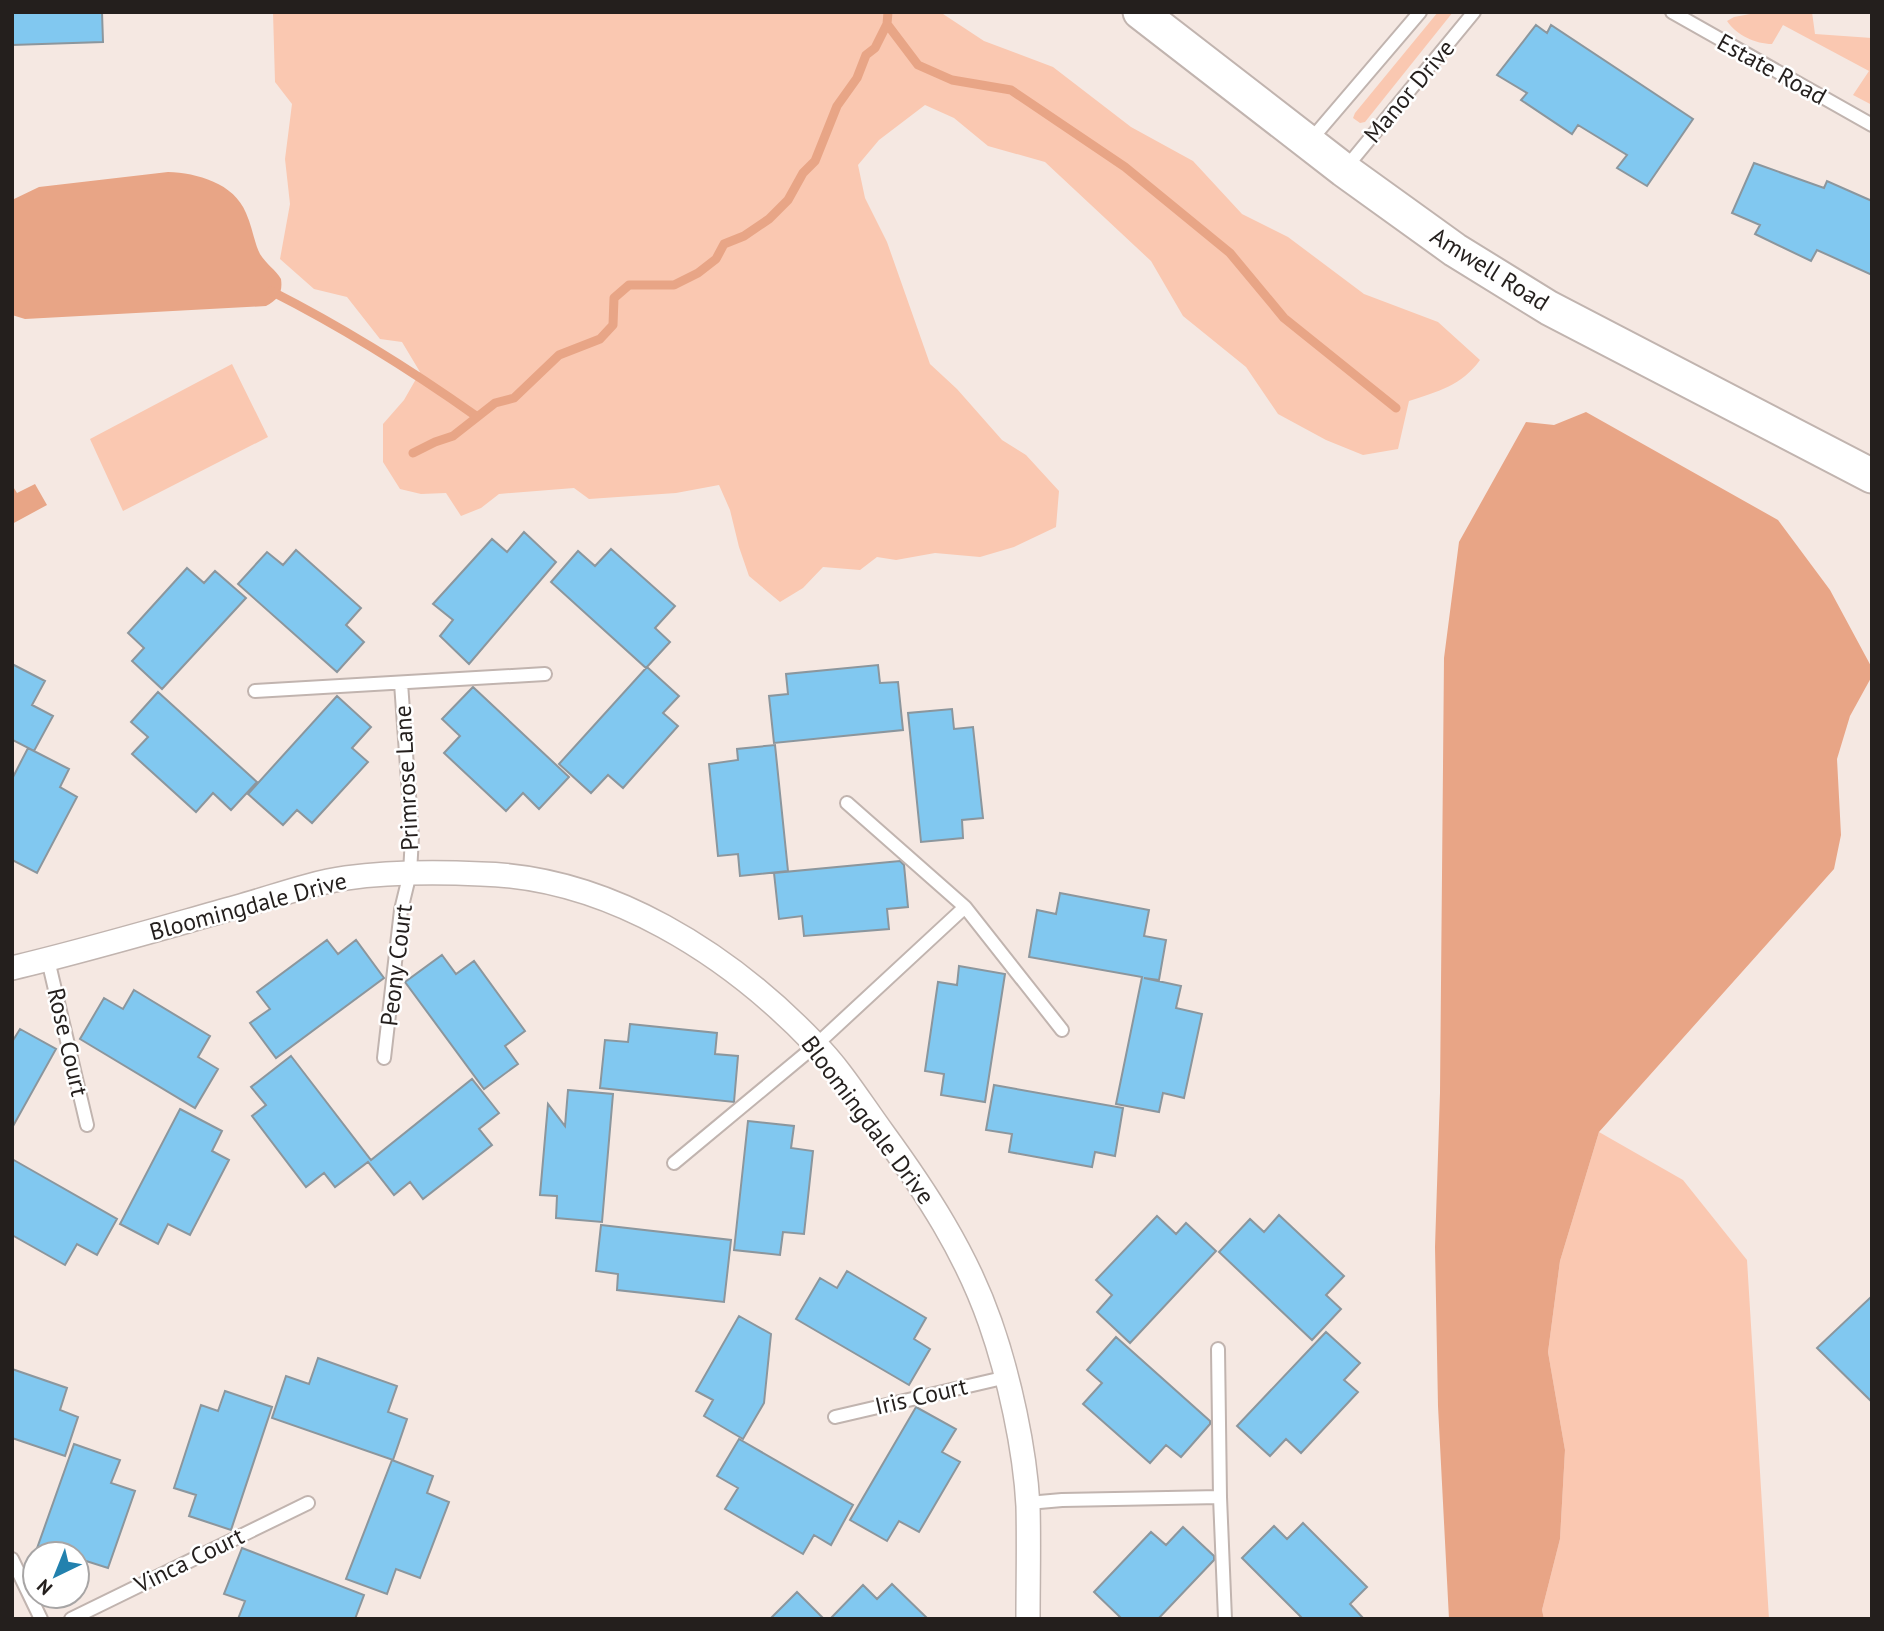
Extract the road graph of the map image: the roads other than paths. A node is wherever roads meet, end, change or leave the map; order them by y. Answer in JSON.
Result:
{"nodes":[{"id":1,"x":1140,"y":12,"type":"edge"},
{"id":2,"x":1420,"y":12,"type":"edge"},
{"id":3,"x":1474,"y":12,"type":"edge"},
{"id":4,"x":1672,"y":12,"type":"edge"},
{"id":5,"x":1872,"y":125,"type":"edge"},
{"id":6,"x":1309,"y":142,"type":"junction"},
{"id":7,"x":1344,"y":170,"type":"junction"},
{"id":8,"x":1872,"y":476,"type":"edge"},
{"id":9,"x":545,"y":674,"type":"dead end"},
{"id":10,"x":401,"y":683,"type":"junction"},
{"id":11,"x":255,"y":691,"type":"dead end"},
{"id":12,"x":847,"y":803,"type":"dead end"},
{"id":13,"x":410,"y":873,"type":"junction"},
{"id":14,"x":965,"y":907,"type":"junction"},
{"id":15,"x":48,"y":960,"type":"junction"},
{"id":16,"x":12,"y":968,"type":"edge"},
{"id":17,"x":1062,"y":1030,"type":"dead end"},
{"id":18,"x":816,"y":1045,"type":"junction"},
{"id":19,"x":384,"y":1058,"type":"dead end"},
{"id":20,"x":87,"y":1125,"type":"dead end"},
{"id":21,"x":674,"y":1163,"type":"dead end"},
{"id":22,"x":1218,"y":1349,"type":"dead end"},
{"id":23,"x":1006,"y":1377,"type":"junction"},
{"id":24,"x":835,"y":1417,"type":"dead end"},
{"id":25,"x":1220,"y":1497,"type":"junction"},
{"id":26,"x":309,"y":1503,"type":"dead end"},
{"id":27,"x":1028,"y":1503,"type":"junction"},
{"id":28,"x":12,"y":1559,"type":"edge"},
{"id":29,"x":41,"y":1619,"type":"edge"},
{"id":30,"x":71,"y":1619,"type":"edge"},
{"id":31,"x":1028,"y":1619,"type":"edge"},
{"id":32,"x":1226,"y":1619,"type":"edge"}],
"edges":[{"from":1,"to":6,"type":"main road","name":"Amwell Road"},
{"from":2,"to":6,"type":"lane","name":"Manor Drive"},
{"from":3,"to":7,"type":"lane","name":"Manor Drive"},
{"from":4,"to":5,"type":"lane","name":"Estate Road"},
{"from":6,"to":7,"type":"main road","name":"Amwell Road"},
{"from":7,"to":8,"type":"main road","name":"Amwell Road"},
{"from":9,"to":10,"type":"lane"},
{"from":10,"to":11,"type":"lane"},
{"from":10,"to":13,"type":"lane","name":"Primrose Lane"},
{"from":12,"to":14,"type":"lane"},
{"from":13,"to":15,"type":"street","name":"Bloomingdale Drive"},
{"from":13,"to":18,"type":"street","name":"Bloomingdale Drive"},
{"from":13,"to":19,"type":"lane","name":"Peony Court"},
{"from":14,"to":17,"type":"lane"},
{"from":14,"to":18,"type":"lane"},
{"from":15,"to":16,"type":"street","name":"Bloomingdale Drive"},
{"from":15,"to":20,"type":"lane","name":"Rose Court"},
{"from":18,"to":21,"type":"lane"},
{"from":18,"to":23,"type":"street","name":"Bloomingdale Drive"},
{"from":22,"to":25,"type":"lane"},
{"from":23,"to":24,"type":"lane","name":"Iris Court"},
{"from":23,"to":27,"type":"street","name":"Bloomingdale Drive"},
{"from":25,"to":27,"type":"lane"},
{"from":25,"to":32,"type":"lane"},
{"from":26,"to":30,"type":"lane","name":"Vinca Court"},
{"from":27,"to":31,"type":"street","name":"Bloomingdale Drive"},
{"from":28,"to":29,"type":"lane"}]}
